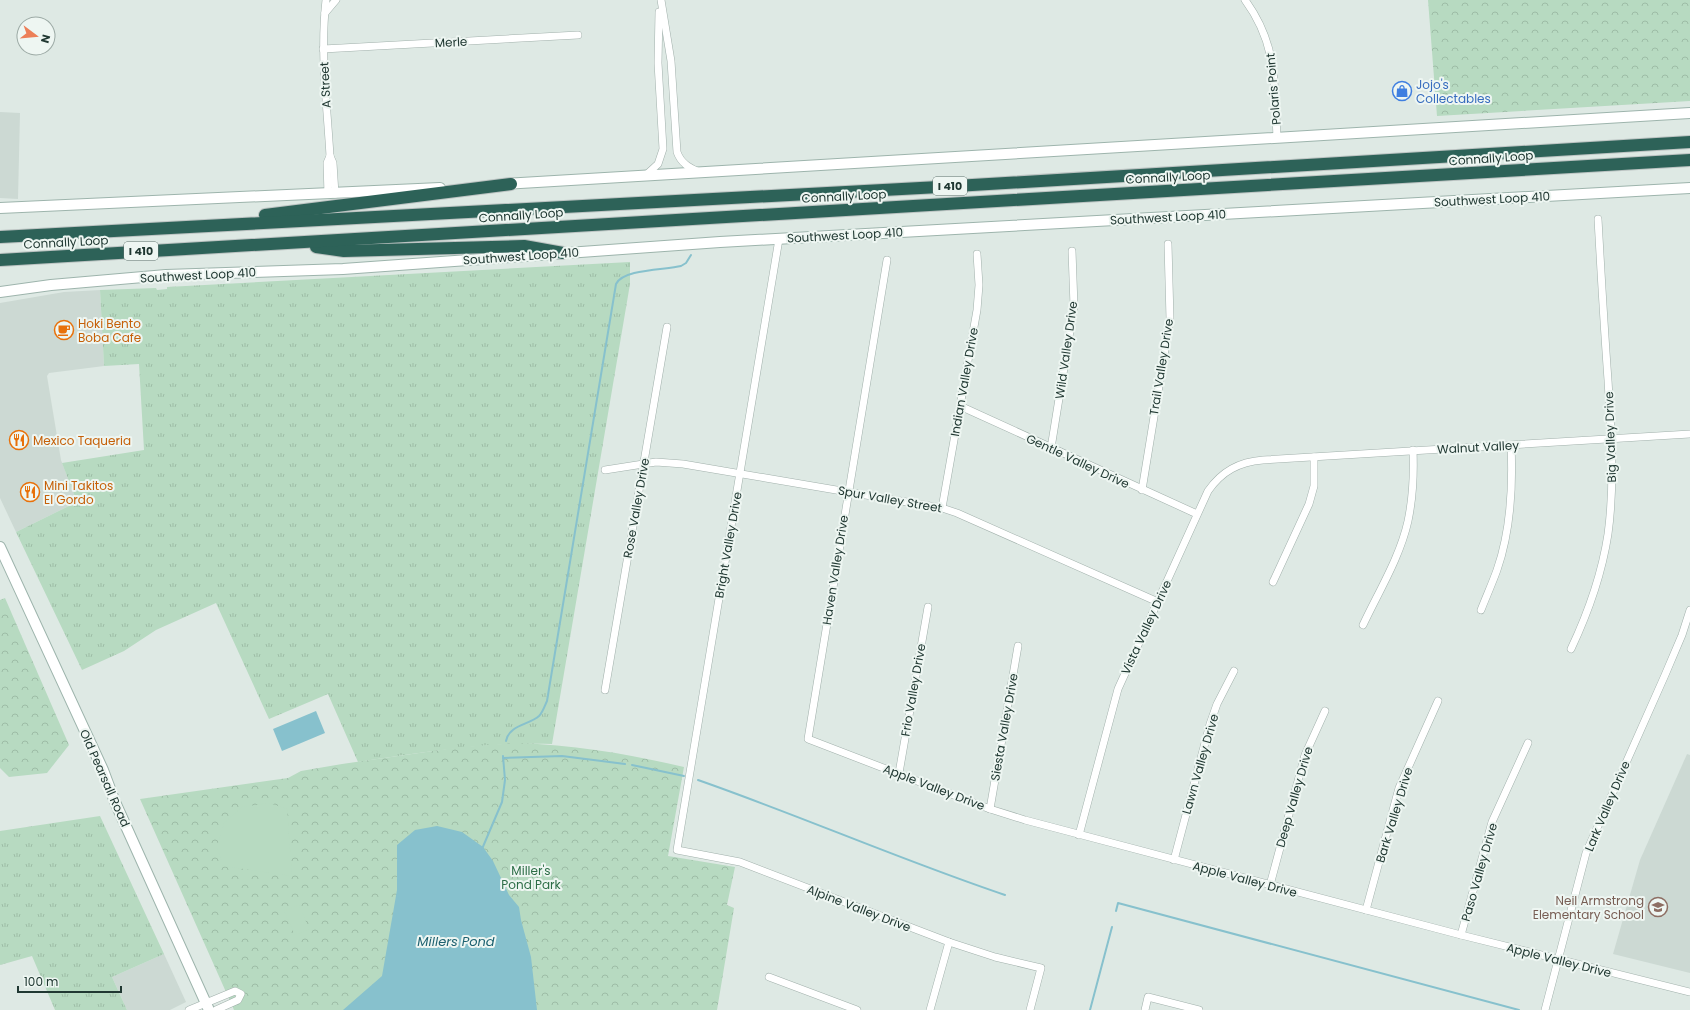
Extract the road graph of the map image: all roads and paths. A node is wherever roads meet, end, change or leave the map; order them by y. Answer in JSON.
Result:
{"nodes":[{"id":1,"x":326,"y":0,"type":"edge"},
{"id":2,"x":660,"y":0,"type":"edge"},
{"id":3,"x":1245,"y":0,"type":"edge"},
{"id":4,"x":334,"y":1,"type":"edge"},
{"id":5,"x":324,"y":13,"type":"junction"},
{"id":6,"x":578,"y":35,"type":"dead end"},
{"id":7,"x":323,"y":49,"type":"junction"},
{"id":8,"x":674,"y":98,"type":"junction"},
{"id":9,"x":661,"y":99,"type":"junction"},
{"id":10,"x":1690,"y":113,"type":"edge"},
{"id":11,"x":1277,"y":137,"type":"junction"},
{"id":12,"x":1690,"y":142,"type":"edge"},
{"id":13,"x":1690,"y":160,"type":"edge"},
{"id":14,"x":699,"y":172,"type":"junction"},
{"id":15,"x":645,"y":176,"type":"junction"},
{"id":16,"x":511,"y":184,"type":"junction"},
{"id":17,"x":1690,"y":188,"type":"edge"},
{"id":18,"x":332,"y":194,"type":"junction"},
{"id":19,"x":0,"y":208,"type":"edge"},
{"id":20,"x":1598,"y":220,"type":"dead end"},
{"id":21,"x":209,"y":225,"type":"junction"},
{"id":22,"x":0,"y":237,"type":"edge"},
{"id":23,"x":779,"y":239,"type":"junction"},
{"id":24,"x":283,"y":243,"type":"junction"},
{"id":25,"x":1168,"y":244,"type":"dead end"},
{"id":26,"x":1072,"y":251,"type":"dead end"},
{"id":27,"x":563,"y":253,"type":"junction"},
{"id":28,"x":977,"y":254,"type":"dead end"},
{"id":29,"x":0,"y":260,"type":"edge"},
{"id":30,"x":887,"y":260,"type":"dead end"},
{"id":31,"x":0,"y":292,"type":"edge"},
{"id":32,"x":667,"y":327,"type":"dead end"},
{"id":33,"x":960,"y":406,"type":"junction"},
{"id":34,"x":1690,"y":434,"type":"edge"},
{"id":35,"x":1612,"y":440,"type":"junction"},
{"id":36,"x":1512,"y":445,"type":"junction"},
{"id":37,"x":1051,"y":448,"type":"junction"},
{"id":38,"x":1413,"y":450,"type":"junction"},
{"id":39,"x":1314,"y":457,"type":"junction"},
{"id":40,"x":1266,"y":460,"type":"joint"},
{"id":41,"x":644,"y":464,"type":"junction"},
{"id":42,"x":605,"y":470,"type":"dead end"},
{"id":43,"x":740,"y":473,"type":"junction"},
{"id":44,"x":1142,"y":490,"type":"junction"},
{"id":45,"x":848,"y":491,"type":"junction"},
{"id":46,"x":942,"y":508,"type":"junction"},
{"id":47,"x":1197,"y":514,"type":"junction"},
{"id":48,"x":0,"y":547,"type":"edge"},
{"id":49,"x":1273,"y":582,"type":"dead end"},
{"id":50,"x":1158,"y":602,"type":"junction"},
{"id":51,"x":928,"y":607,"type":"dead end"},
{"id":52,"x":1481,"y":610,"type":"dead end"},
{"id":53,"x":1690,"y":610,"type":"edge"},
{"id":54,"x":1363,"y":625,"type":"dead end"},
{"id":55,"x":1018,"y":646,"type":"dead end"},
{"id":56,"x":1571,"y":649,"type":"dead end"},
{"id":57,"x":1234,"y":671,"type":"dead end"},
{"id":58,"x":605,"y":690,"type":"dead end"},
{"id":59,"x":1438,"y":701,"type":"dead end"},
{"id":60,"x":1324,"y":711,"type":"dead end"},
{"id":61,"x":808,"y":739,"type":"joint"},
{"id":62,"x":1528,"y":743,"type":"dead end"},
{"id":63,"x":899,"y":773,"type":"junction"},
{"id":64,"x":990,"y":809,"type":"junction"},
{"id":65,"x":1079,"y":835,"type":"junction"},
{"id":66,"x":677,"y":850,"type":"joint"},
{"id":67,"x":1174,"y":860,"type":"junction"},
{"id":68,"x":1270,"y":885,"type":"junction"},
{"id":69,"x":1366,"y":910,"type":"junction"},
{"id":70,"x":1461,"y":935,"type":"junction"},
{"id":71,"x":949,"y":942,"type":"junction"},
{"id":72,"x":1558,"y":960,"type":"junction"},
{"id":73,"x":769,"y":977,"type":"dead end"},
{"id":74,"x":1690,"y":992,"type":"edge"},
{"id":75,"x":208,"y":1006,"type":"edge"},
{"id":76,"x":189,"y":1010,"type":"edge"},
{"id":77,"x":216,"y":1010,"type":"edge"},
{"id":78,"x":858,"y":1010,"type":"edge"},
{"id":79,"x":930,"y":1010,"type":"edge"},
{"id":80,"x":1030,"y":1010,"type":"edge"},
{"id":81,"x":1145,"y":1010,"type":"edge"},
{"id":82,"x":1199,"y":1010,"type":"edge"},
{"id":83,"x":1545,"y":1010,"type":"edge"}],
"edges":[{"from":1,"to":5,"type":"street","name":"A Street"},
{"from":2,"to":8,"type":"street"},
{"from":2,"to":9,"type":"street"},
{"from":3,"to":11,"type":"street","name":"Polaris Point"},
{"from":4,"to":5,"type":"street"},
{"from":5,"to":7,"type":"street","name":"A Street"},
{"from":6,"to":7,"type":"street","name":"Merle"},
{"from":7,"to":18,"type":"street","name":"A Street"},
{"from":8,"to":9,"type":"street"},
{"from":8,"to":14,"type":"street"},
{"from":9,"to":15,"type":"street"},
{"from":10,"to":11,"type":"main road"},
{"from":11,"to":14,"type":"main road"},
{"from":12,"to":21,"type":"highway","name":"Connally Loop","number":"I 410"},
{"from":13,"to":24,"type":"highway","name":"Connally Loop","number":"I 410"},
{"from":14,"to":15,"type":"main road"},
{"from":15,"to":16,"type":"main road"},
{"from":16,"to":18,"type":"main road"},
{"from":16,"to":21,"type":"highway"},
{"from":17,"to":23,"type":"main road","name":"Southwest Loop 410"},
{"from":18,"to":19,"type":"main road"},
{"from":20,"to":35,"type":"street","name":"Big Valley Drive"},
{"from":21,"to":22,"type":"highway","name":"Connally Loop","number":"I 410"},
{"from":23,"to":27,"type":"main road","name":"Southwest Loop 410"},
{"from":23,"to":43,"type":"street","name":"Bright Valley Drive"},
{"from":24,"to":27,"type":"highway"},
{"from":24,"to":29,"type":"highway","name":"Connally Loop","number":"I 410"},
{"from":25,"to":44,"type":"street","name":"Trail Valley Drive"},
{"from":26,"to":37,"type":"street","name":"Wild Valley Drive"},
{"from":27,"to":31,"type":"main road","name":"Southwest Loop 410"},
{"from":28,"to":33,"type":"street","name":"Indian Valley Drive"},
{"from":30,"to":45,"type":"street","name":"Haven Valley Drive"},
{"from":32,"to":41,"type":"street","name":"Rose Valley Drive"},
{"from":33,"to":37,"type":"street","name":"Gentle Valley Drive"},
{"from":33,"to":46,"type":"street","name":"Indian Valley Drive"},
{"from":34,"to":35,"type":"street","name":"Walnut Valley"},
{"from":35,"to":36,"type":"street","name":"Walnut Valley"},
{"from":35,"to":56,"type":"street","name":"Big Valley Drive"},
{"from":36,"to":38,"type":"street","name":"Walnut Valley"},
{"from":36,"to":52,"type":"street"},
{"from":37,"to":44,"type":"street","name":"Gentle Valley Drive"},
{"from":38,"to":39,"type":"street","name":"Walnut Valley"},
{"from":38,"to":54,"type":"street"},
{"from":39,"to":40,"type":"street","name":"Walnut Valley"},
{"from":39,"to":49,"type":"street"},
{"from":40,"to":47,"type":"street","name":"Vista Valley Drive"},
{"from":41,"to":42,"type":"street","name":"Spur Valley Street"},
{"from":41,"to":43,"type":"street","name":"Spur Valley Street"},
{"from":41,"to":58,"type":"street","name":"Rose Valley Drive"},
{"from":43,"to":45,"type":"street","name":"Spur Valley Street"},
{"from":43,"to":66,"type":"street","name":"Bright Valley Drive"},
{"from":44,"to":47,"type":"street","name":"Gentle Valley Drive"},
{"from":45,"to":46,"type":"street","name":"Spur Valley Street"},
{"from":45,"to":61,"type":"street","name":"Haven Valley Drive"},
{"from":46,"to":50,"type":"street","name":"Spur Valley Street"},
{"from":47,"to":50,"type":"street","name":"Vista Valley Drive"},
{"from":48,"to":75,"type":"main road","name":"Old Pearsall Road"},
{"from":50,"to":65,"type":"street","name":"Vista Valley Drive"},
{"from":51,"to":63,"type":"street","name":"Frio Valley Drive"},
{"from":53,"to":72,"type":"street","name":"Lark Valley Drive"},
{"from":55,"to":64,"type":"street","name":"Siesta Valley Drive"},
{"from":57,"to":67,"type":"street","name":"Lawn Valley Drive"},
{"from":59,"to":69,"type":"street","name":"Bark Valley Drive"},
{"from":60,"to":68,"type":"street","name":"Deep Valley Drive"},
{"from":61,"to":63,"type":"street","name":"Apple Valley Drive"},
{"from":62,"to":70,"type":"street","name":"Paso Valley Drive"},
{"from":63,"to":64,"type":"street","name":"Apple Valley Drive"},
{"from":64,"to":65,"type":"street","name":"Apple Valley Drive"},
{"from":65,"to":67,"type":"street","name":"Apple Valley Drive"},
{"from":66,"to":71,"type":"street","name":"Alpine Valley Drive"},
{"from":67,"to":68,"type":"street","name":"Apple Valley Drive"},
{"from":68,"to":69,"type":"street","name":"Apple Valley Drive"},
{"from":69,"to":70,"type":"street","name":"Apple Valley Drive"},
{"from":70,"to":72,"type":"street","name":"Apple Valley Drive"},
{"from":71,"to":79,"type":"street"},
{"from":71,"to":80,"type":"street","name":"Alpine Valley Drive"},
{"from":72,"to":74,"type":"street","name":"Apple Valley Drive"},
{"from":72,"to":83,"type":"street","name":"Lark Valley Drive"},
{"from":73,"to":78,"type":"street"},
{"from":75,"to":76,"type":"street"},
{"from":75,"to":77,"type":"street"},
{"from":81,"to":82,"type":"street"}]}
